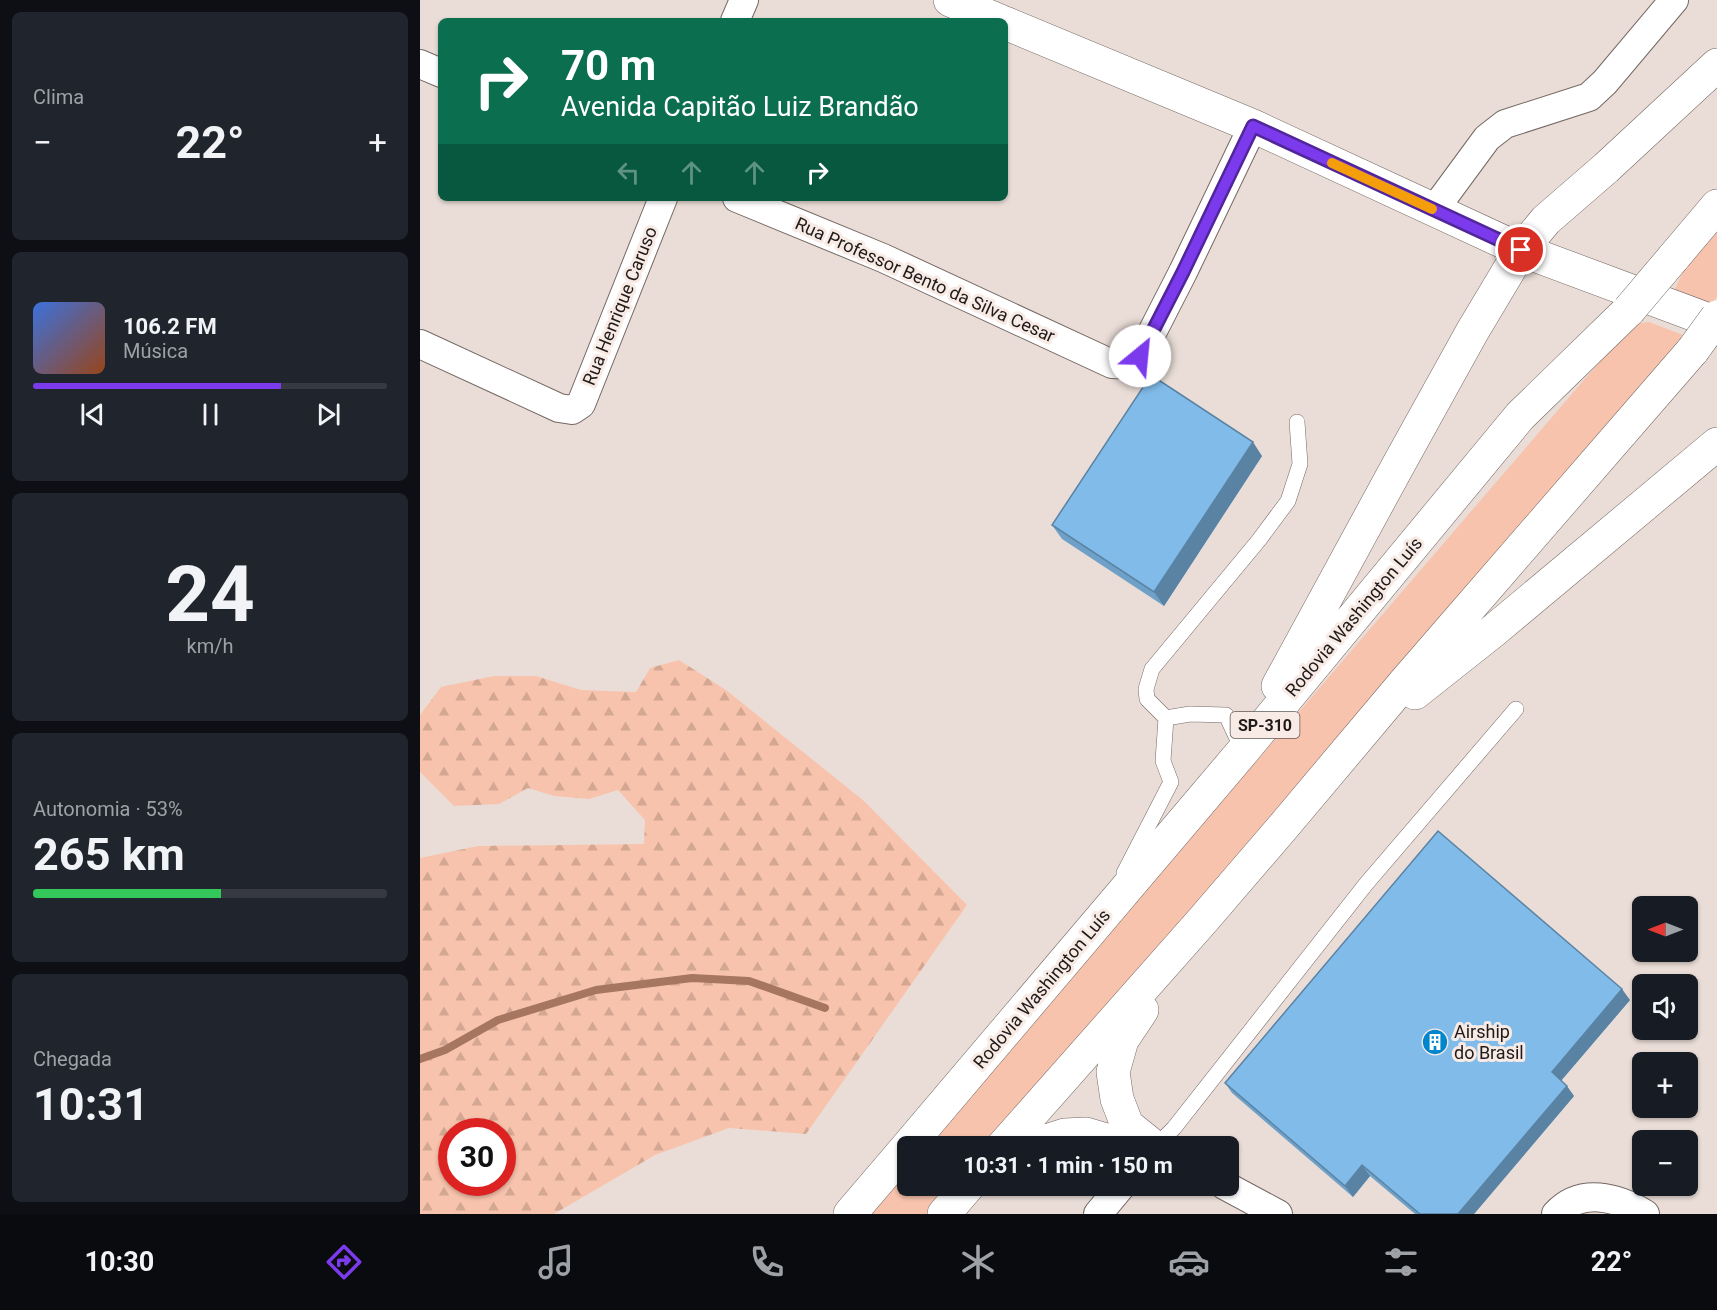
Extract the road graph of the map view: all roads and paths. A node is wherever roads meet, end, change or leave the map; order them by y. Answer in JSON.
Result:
{"nodes":[{"id":1,"x":744,"y":0,"type":"edge"},
{"id":2,"x":950,"y":0,"type":"edge"},
{"id":3,"x":1674,"y":0,"type":"edge"},
{"id":4,"x":736,"y":18,"type":"edge"},
{"id":5,"x":993,"y":18,"type":"edge"},
{"id":6,"x":1008,"y":24,"type":"edge"},
{"id":7,"x":420,"y":64,"type":"edge"},
{"id":8,"x":1717,"y":65,"type":"edge"},
{"id":9,"x":438,"y":72,"type":"edge"},
{"id":10,"x":1253,"y":126,"type":"junction"},
{"id":11,"x":662,"y":201,"type":"edge"},
{"id":12,"x":744,"y":201,"type":"edge"},
{"id":13,"x":1717,"y":206,"type":"edge"},
{"id":14,"x":1434,"y":210,"type":"junction"},
{"id":15,"x":1521,"y":250,"type":"junction"},
{"id":16,"x":1717,"y":317,"type":"edge"},
{"id":17,"x":1717,"y":323,"type":"edge"},
{"id":18,"x":420,"y":344,"type":"edge"},
{"id":19,"x":1297,"y":422,"type":"dead end"},
{"id":20,"x":1717,"y":444,"type":"edge"},
{"id":21,"x":1516,"y":709,"type":"dead end"},
{"id":22,"x":1166,"y":718,"type":"junction"},
{"id":23,"x":1244,"y":751,"type":"junction"},
{"id":24,"x":1283,"y":827,"type":"junction"},
{"id":25,"x":1203,"y":920,"type":"junction"},
{"id":26,"x":1096,"y":925,"type":"junction"},
{"id":27,"x":917,"y":1136,"type":"edge"},
{"id":28,"x":1012,"y":1136,"type":"edge"},
{"id":29,"x":1062,"y":1136,"type":"edge"},
{"id":30,"x":1093,"y":1136,"type":"edge"},
{"id":31,"x":1141,"y":1136,"type":"edge"},
{"id":32,"x":1165,"y":1136,"type":"edge"},
{"id":33,"x":897,"y":1159,"type":"edge"},
{"id":34,"x":1239,"y":1193,"type":"edge"},
{"id":35,"x":1113,"y":1196,"type":"edge"},
{"id":36,"x":1564,"y":1208,"type":"edge"},
{"id":37,"x":850,"y":1214,"type":"edge"},
{"id":38,"x":1098,"y":1214,"type":"edge"},
{"id":39,"x":1278,"y":1214,"type":"edge"},
{"id":40,"x":1645,"y":1214,"type":"edge"}],
"edges":[{"from":1,"to":4,"type":"street"},
{"from":2,"to":5,"type":"main road"},
{"from":3,"to":14,"type":"street"},
{"from":6,"to":10,"type":"main road"},
{"from":7,"to":9,"type":"street"},
{"from":8,"to":15,"type":"main road"},
{"from":10,"to":12,"type":"street","name":"Rua Professor Bento da Silva Cesar"},
{"from":10,"to":14,"type":"main road"},
{"from":11,"to":18,"type":"street","name":"Rua Henrique Caruso"},
{"from":13,"to":23,"type":"main road","name":"Rodovia Washington Luís","number":"SP-310","bridge":true},
{"from":14,"to":15,"type":"main road"},
{"from":15,"to":17,"type":"main road"},
{"from":15,"to":23,"type":"main road"},
{"from":16,"to":24,"type":"main road","bridge":true},
{"from":19,"to":22,"type":"lane"},
{"from":20,"to":24,"type":"main road"},
{"from":21,"to":32,"type":"lane"},
{"from":22,"to":23,"type":"lane"},
{"from":22,"to":26,"type":"lane"},
{"from":23,"to":26,"type":"main road","name":"Rodovia Washington Luís","number":"SP-310"},
{"from":24,"to":25,"type":"main road"},
{"from":25,"to":28,"type":"main road"},
{"from":25,"to":31,"type":"main road"},
{"from":26,"to":27,"type":"main road","name":"Rodovia Washington Luís","number":"SP-310"},
{"from":29,"to":30,"type":"main road"},
{"from":33,"to":37,"type":"main road","name":"Rodovia Washington Luís","number":"SP-310"},
{"from":34,"to":39,"type":"street"},
{"from":35,"to":38,"type":"street"},
{"from":36,"to":40,"type":"street"}]}
